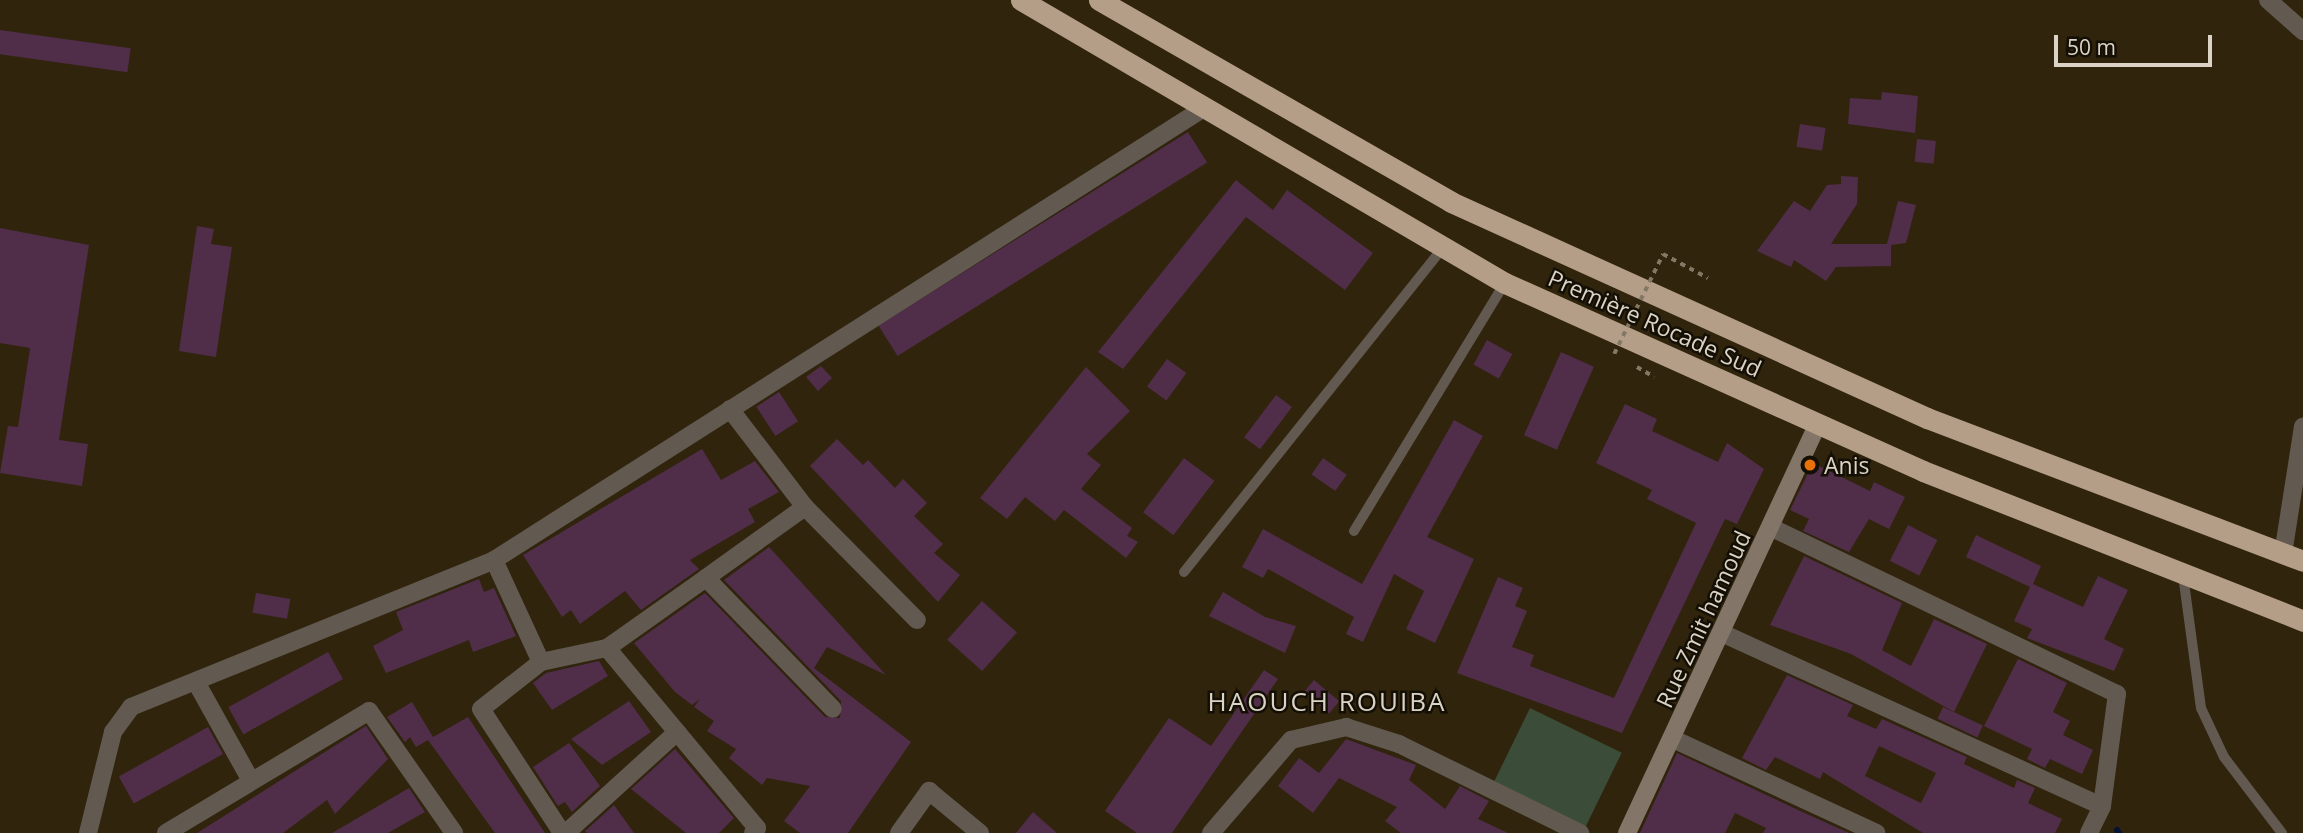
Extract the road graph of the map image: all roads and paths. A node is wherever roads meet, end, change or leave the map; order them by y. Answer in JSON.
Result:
{"nodes":[{"id":1,"x":1021,"y":0,"type":"edge"},
{"id":2,"x":1099,"y":0,"type":"edge"},
{"id":3,"x":2267,"y":0,"type":"edge"},
{"id":4,"x":2303,"y":31,"type":"edge"},
{"id":5,"x":1201,"y":110,"type":"junction"},
{"id":6,"x":1443,"y":247,"type":"junction"},
{"id":7,"x":1708,"y":278,"type":"dead end"},
{"id":8,"x":1505,"y":283,"type":"junction"},
{"id":9,"x":1614,"y":354,"type":"dead end"},
{"id":10,"x":730,"y":409,"type":"junction"},
{"id":11,"x":1818,"y":424,"type":"junction"},
{"id":12,"x":2303,"y":427,"type":"edge"},
{"id":13,"x":805,"y":507,"type":"junction"},
{"id":14,"x":1774,"y":529,"type":"junction"},
{"id":15,"x":1354,"y":531,"type":"dead end"},
{"id":16,"x":2293,"y":557,"type":"edge"},
{"id":17,"x":494,"y":560,"type":"junction"},
{"id":18,"x":1184,"y":572,"type":"dead end"},
{"id":19,"x":2183,"y":575,"type":"junction"},
{"id":20,"x":706,"y":578,"type":"junction"},
{"id":21,"x":917,"y":620,"type":"dead end"},
{"id":22,"x":2303,"y":621,"type":"edge"},
{"id":23,"x":1724,"y":634,"type":"junction"},
{"id":24,"x":607,"y":649,"type":"junction"},
{"id":25,"x":541,"y":662,"type":"junction"},
{"id":26,"x":196,"y":682,"type":"junction"},
{"id":27,"x":833,"y":709,"type":"dead end"},
{"id":28,"x":677,"y":732,"type":"junction"},
{"id":29,"x":1673,"y":739,"type":"junction"},
{"id":30,"x":250,"y":779,"type":"junction"},
{"id":31,"x":2102,"y":806,"type":"junction"},
{"id":32,"x":452,"y":832,"type":"edge"},
{"id":33,"x":88,"y":833,"type":"edge"},
{"id":34,"x":166,"y":833,"type":"edge"},
{"id":35,"x":564,"y":833,"type":"edge"},
{"id":36,"x":753,"y":833,"type":"edge"},
{"id":37,"x":899,"y":833,"type":"edge"},
{"id":38,"x":980,"y":833,"type":"edge"},
{"id":39,"x":1211,"y":833,"type":"edge"},
{"id":40,"x":1580,"y":833,"type":"edge"},
{"id":41,"x":1627,"y":833,"type":"edge"},
{"id":42,"x":1876,"y":833,"type":"edge"},
{"id":43,"x":2090,"y":833,"type":"edge"},
{"id":44,"x":2282,"y":833,"type":"edge"}],
"edges":[{"from":1,"to":5,"type":"highway","name":"Première Rocade Sud"},
{"from":2,"to":16,"type":"highway","name":"Première Rocade Sud"},
{"from":3,"to":4,"type":"street"},
{"from":5,"to":6,"type":"highway","name":"Première Rocade Sud"},
{"from":5,"to":10,"type":"street"},
{"from":6,"to":8,"type":"highway","name":"Première Rocade Sud"},
{"from":6,"to":18,"type":"lane"},
{"from":7,"to":9,"type":"path","bridge":true},
{"from":8,"to":11,"type":"highway","name":"Première Rocade Sud"},
{"from":8,"to":15,"type":"lane"},
{"from":10,"to":13,"type":"street"},
{"from":10,"to":17,"type":"street"},
{"from":11,"to":14,"type":"street","name":"Rue Zmit hamoud"},
{"from":11,"to":19,"type":"highway","name":"Première Rocade Sud"},
{"from":12,"to":16,"type":"street"},
{"from":13,"to":20,"type":"street"},
{"from":13,"to":21,"type":"street"},
{"from":14,"to":23,"type":"street","name":"Rue Zmit hamoud"},
{"from":14,"to":31,"type":"street"},
{"from":17,"to":25,"type":"street"},
{"from":17,"to":26,"type":"street"},
{"from":19,"to":22,"type":"highway","name":"Première Rocade Sud"},
{"from":19,"to":44,"type":"lane"},
{"from":20,"to":24,"type":"street"},
{"from":20,"to":27,"type":"street"},
{"from":23,"to":29,"type":"street","name":"Rue Zmit hamoud"},
{"from":23,"to":31,"type":"street"},
{"from":24,"to":25,"type":"street"},
{"from":24,"to":28,"type":"street"},
{"from":25,"to":35,"type":"street"},
{"from":26,"to":30,"type":"street"},
{"from":26,"to":33,"type":"street"},
{"from":28,"to":35,"type":"street"},
{"from":28,"to":36,"type":"street"},
{"from":29,"to":41,"type":"street","name":"Rue Zmit hamoud"},
{"from":29,"to":42,"type":"street"},
{"from":30,"to":32,"type":"street"},
{"from":30,"to":34,"type":"street"},
{"from":31,"to":43,"type":"street"},
{"from":37,"to":38,"type":"street"},
{"from":39,"to":40,"type":"street"}]}
